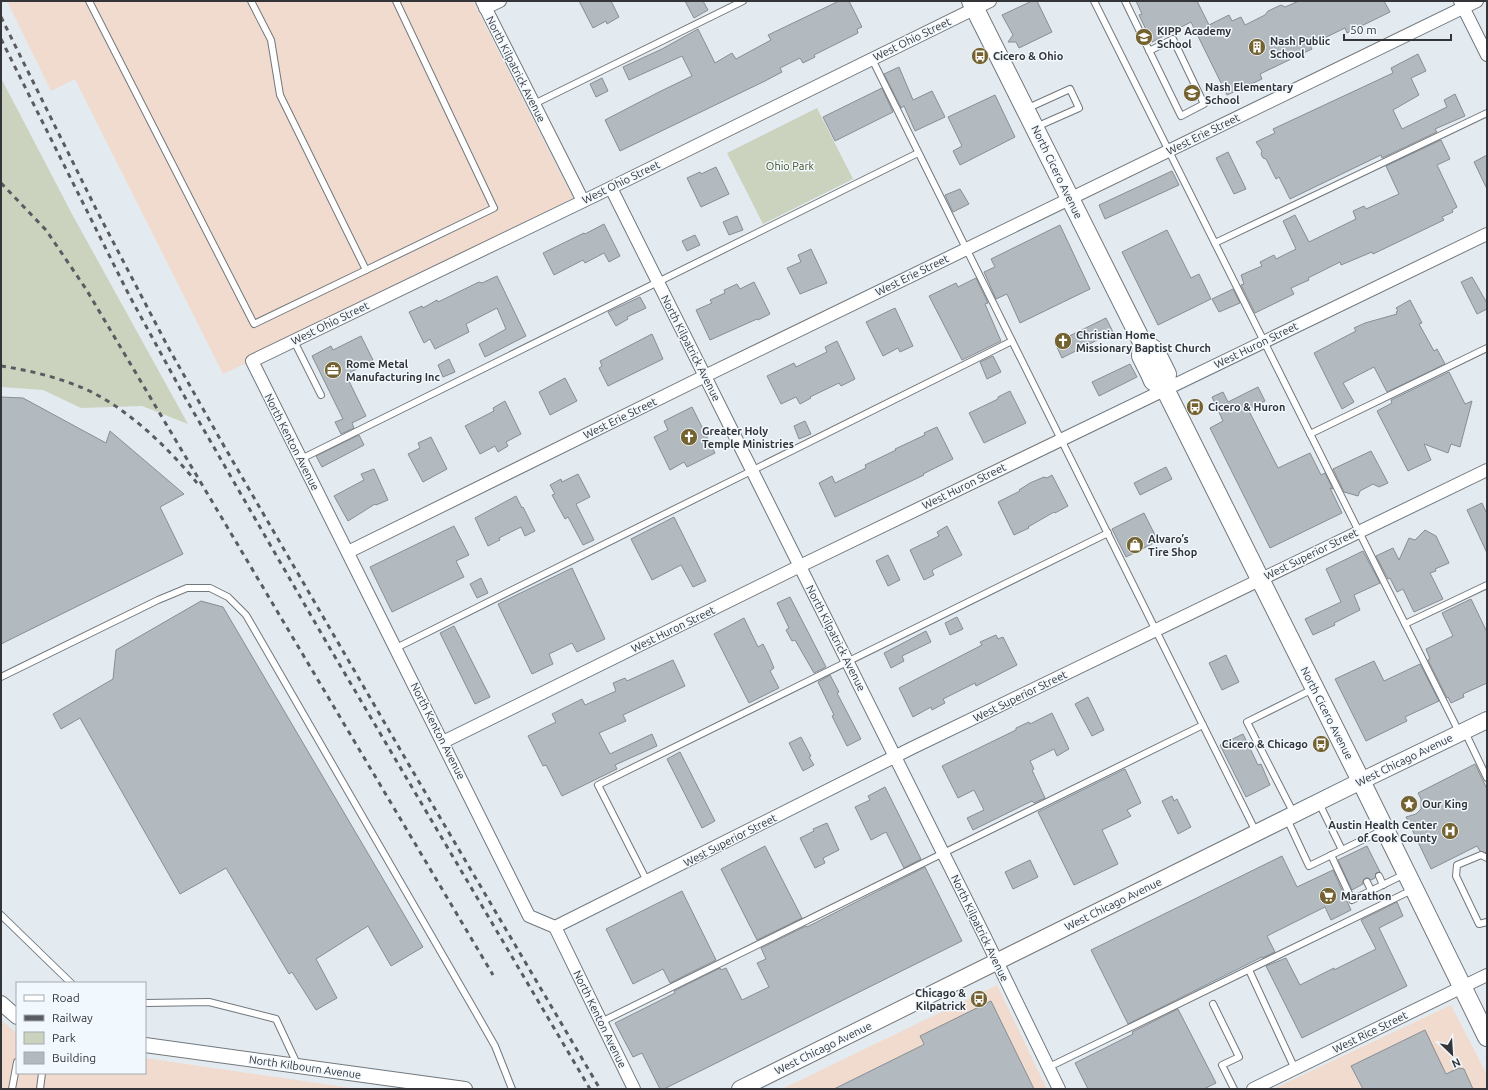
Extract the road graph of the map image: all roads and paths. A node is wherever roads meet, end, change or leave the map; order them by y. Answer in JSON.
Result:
{"nodes":[{"id":1,"x":89,"y":1,"type":"edge"},
{"id":2,"x":251,"y":1,"type":"edge"},
{"id":3,"x":396,"y":1,"type":"edge"},
{"id":4,"x":500,"y":1,"type":"edge"},
{"id":5,"x":743,"y":1,"type":"edge"},
{"id":6,"x":1094,"y":1,"type":"edge"},
{"id":7,"x":1125,"y":1,"type":"edge"},
{"id":8,"x":1477,"y":1,"type":"edge"},
{"id":9,"x":979,"y":3,"type":"edge"},
{"id":10,"x":484,"y":4,"type":"edge"},
{"id":11,"x":1462,"y":4,"type":"edge"},
{"id":12,"x":1149,"y":51,"type":"junction"},
{"id":13,"x":1487,"y":54,"type":"edge"},
{"id":14,"x":872,"y":59,"type":"junction"},
{"id":15,"x":534,"y":104,"type":"junction"},
{"id":16,"x":1025,"y":109,"type":"junction"},
{"id":17,"x":1487,"y":113,"type":"edge"},
{"id":18,"x":1035,"y":128,"type":"junction"},
{"id":19,"x":1168,"y":151,"type":"junction"},
{"id":20,"x":918,"y":153,"type":"junction"},
{"id":21,"x":611,"y":188,"type":"junction"},
{"id":22,"x":1070,"y":199,"type":"junction"},
{"id":23,"x":583,"y":201,"type":"junction"},
{"id":24,"x":1487,"y":234,"type":"edge"},
{"id":25,"x":1215,"y":243,"type":"junction"},
{"id":26,"x":966,"y":249,"type":"junction"},
{"id":27,"x":366,"y":270,"type":"junction"},
{"id":28,"x":658,"y":282,"type":"junction"},
{"id":29,"x":294,"y":340,"type":"junction"},
{"id":30,"x":1012,"y":341,"type":"junction"},
{"id":31,"x":1264,"y":342,"type":"junction"},
{"id":32,"x":1487,"y":348,"type":"edge"},
{"id":33,"x":252,"y":361,"type":"joint"},
{"id":34,"x":705,"y":376,"type":"junction"},
{"id":35,"x":1165,"y":389,"type":"junction"},
{"id":36,"x":321,"y":395,"type":"dead end"},
{"id":37,"x":1310,"y":434,"type":"junction"},
{"id":38,"x":1061,"y":440,"type":"junction"},
{"id":39,"x":301,"y":459,"type":"junction"},
{"id":40,"x":1487,"y":470,"type":"edge"},
{"id":41,"x":752,"y":471,"type":"junction"},
{"id":42,"x":1359,"y":531,"type":"junction"},
{"id":43,"x":1108,"y":533,"type":"junction"},
{"id":44,"x":348,"y":552,"type":"junction"},
{"id":45,"x":800,"y":566,"type":"junction"},
{"id":46,"x":1260,"y":579,"type":"junction"},
{"id":47,"x":1487,"y":585,"type":"edge"},
{"id":48,"x":1405,"y":624,"type":"junction"},
{"id":49,"x":1156,"y":629,"type":"junction"},
{"id":50,"x":396,"y":648,"type":"junction"},
{"id":51,"x":848,"y":662,"type":"junction"},
{"id":52,"x":1,"y":677,"type":"edge"},
{"id":53,"x":1315,"y":689,"type":"junction"},
{"id":54,"x":1487,"y":720,"type":"edge"},
{"id":55,"x":1203,"y":725,"type":"junction"},
{"id":56,"x":1462,"y":732,"type":"junction"},
{"id":57,"x":443,"y":742,"type":"junction"},
{"id":58,"x":895,"y":757,"type":"junction"},
{"id":59,"x":1487,"y":778,"type":"edge"},
{"id":60,"x":1361,"y":781,"type":"junction"},
{"id":61,"x":1319,"y":802,"type":"junction"},
{"id":62,"x":1290,"y":816,"type":"junction"},
{"id":63,"x":1385,"y":829,"type":"junction"},
{"id":64,"x":1256,"y":832,"type":"junction"},
{"id":65,"x":1361,"y":840,"type":"junction"},
{"id":66,"x":1350,"y":846,"type":"junction"},
{"id":67,"x":1365,"y":847,"type":"dead end"},
{"id":68,"x":1342,"y":850,"type":"junction"},
{"id":69,"x":1353,"y":852,"type":"dead end"},
{"id":70,"x":943,"y":853,"type":"junction"},
{"id":71,"x":1331,"y":855,"type":"junction"},
{"id":72,"x":1487,"y":858,"type":"edge"},
{"id":73,"x":1379,"y":876,"type":"dead end"},
{"id":74,"x":647,"y":881,"type":"junction"},
{"id":75,"x":1410,"y":881,"type":"junction"},
{"id":76,"x":1367,"y":882,"type":"dead end"},
{"id":77,"x":1383,"y":885,"type":"junction"},
{"id":78,"x":1371,"y":890,"type":"junction"},
{"id":79,"x":1,"y":915,"type":"edge"},
{"id":80,"x":1487,"y":922,"type":"edge"},
{"id":81,"x":555,"y":927,"type":"junction"},
{"id":82,"x":997,"y":961,"type":"junction"},
{"id":83,"x":1249,"y":970,"type":"junction"},
{"id":84,"x":1487,"y":975,"type":"edge"},
{"id":85,"x":70,"y":982,"type":"edge"},
{"id":86,"x":1462,"y":987,"type":"junction"},
{"id":87,"x":1,"y":1003,"type":"edge"},
{"id":88,"x":146,"y":1003,"type":"edge"},
{"id":89,"x":1213,"y":1004,"type":"dead end"},
{"id":90,"x":16,"y":1016,"type":"edge"},
{"id":91,"x":601,"y":1022,"type":"junction"},
{"id":92,"x":1487,"y":1037,"type":"edge"},
{"id":93,"x":146,"y":1045,"type":"edge"},
{"id":94,"x":298,"y":1066,"type":"junction"},
{"id":95,"x":16,"y":1067,"type":"edge"},
{"id":96,"x":1049,"y":1067,"type":"junction"},
{"id":97,"x":1295,"y":1069,"type":"junction"},
{"id":98,"x":42,"y":1074,"type":"edge"},
{"id":99,"x":12,"y":1089,"type":"edge"},
{"id":100,"x":40,"y":1089,"type":"edge"},
{"id":101,"x":465,"y":1089,"type":"edge"},
{"id":102,"x":512,"y":1089,"type":"edge"},
{"id":103,"x":634,"y":1089,"type":"edge"},
{"id":104,"x":740,"y":1089,"type":"edge"},
{"id":105,"x":1059,"y":1089,"type":"edge"},
{"id":106,"x":1234,"y":1089,"type":"edge"},
{"id":107,"x":1253,"y":1089,"type":"edge"}],
"edges":[{"from":1,"to":27,"type":"lane"},
{"from":2,"to":27,"type":"lane"},
{"from":3,"to":27,"type":"lane"},
{"from":4,"to":10,"type":"street"},
{"from":5,"to":15,"type":"lane"},
{"from":6,"to":19,"type":"lane"},
{"from":7,"to":12,"type":"lane"},
{"from":8,"to":11,"type":"street","name":"West Erie Street"},
{"from":9,"to":14,"type":"street","name":"West Ohio Street"},
{"from":9,"to":16,"type":"main road","name":"North Cicero Avenue"},
{"from":10,"to":15,"type":"street","name":"North Kilpatrick Avenue"},
{"from":11,"to":13,"type":"street"},
{"from":11,"to":19,"type":"street","name":"West Erie Street"},
{"from":12,"to":12,"type":"lane"},
{"from":14,"to":20,"type":"lane"},
{"from":14,"to":21,"type":"street","name":"West Ohio Street"},
{"from":15,"to":23,"type":"street","name":"North Kilpatrick Avenue"},
{"from":16,"to":18,"type":"main road","name":"North Cicero Avenue"},
{"from":16,"to":18,"type":"lane"},
{"from":17,"to":25,"type":"lane"},
{"from":18,"to":22,"type":"main road","name":"North Cicero Avenue"},
{"from":19,"to":22,"type":"street","name":"West Erie Street"},
{"from":19,"to":25,"type":"lane"},
{"from":20,"to":26,"type":"lane"},
{"from":20,"to":28,"type":"lane"},
{"from":21,"to":23,"type":"street","name":"West Ohio Street"},
{"from":21,"to":28,"type":"street","name":"North Kilpatrick Avenue"},
{"from":22,"to":26,"type":"street","name":"West Erie Street"},
{"from":22,"to":35,"type":"main road","name":"North Cicero Avenue"},
{"from":23,"to":29,"type":"street","name":"West Ohio Street"},
{"from":24,"to":31,"type":"street","name":"West Huron Street"},
{"from":25,"to":31,"type":"lane"},
{"from":26,"to":30,"type":"lane"},
{"from":26,"to":34,"type":"street","name":"West Erie Street"},
{"from":28,"to":34,"type":"street","name":"North Kilpatrick Avenue"},
{"from":28,"to":39,"type":"lane"},
{"from":29,"to":33,"type":"street","name":"West Ohio Street"},
{"from":29,"to":36,"type":"lane"},
{"from":30,"to":38,"type":"lane"},
{"from":30,"to":41,"type":"lane"},
{"from":31,"to":35,"type":"street","name":"West Huron Street"},
{"from":31,"to":37,"type":"lane"},
{"from":32,"to":37,"type":"lane"},
{"from":33,"to":39,"type":"street","name":"North Kenton Avenue"},
{"from":34,"to":41,"type":"street","name":"North Kilpatrick Avenue"},
{"from":34,"to":44,"type":"street","name":"West Erie Street"},
{"from":35,"to":38,"type":"street","name":"West Huron Street"},
{"from":35,"to":46,"type":"main road","name":"North Cicero Avenue"},
{"from":37,"to":42,"type":"lane"},
{"from":38,"to":43,"type":"lane"},
{"from":38,"to":45,"type":"street","name":"West Huron Street"},
{"from":39,"to":44,"type":"street","name":"North Kenton Avenue"},
{"from":40,"to":42,"type":"street","name":"West Superior Street"},
{"from":41,"to":45,"type":"street","name":"North Kilpatrick Avenue"},
{"from":41,"to":50,"type":"lane"},
{"from":42,"to":46,"type":"street","name":"West Superior Street"},
{"from":42,"to":48,"type":"lane"},
{"from":43,"to":49,"type":"lane"},
{"from":43,"to":51,"type":"lane"},
{"from":44,"to":50,"type":"street","name":"North Kenton Avenue"},
{"from":45,"to":51,"type":"street","name":"North Kilpatrick Avenue"},
{"from":45,"to":57,"type":"street","name":"West Huron Street"},
{"from":46,"to":49,"type":"street","name":"West Superior Street"},
{"from":46,"to":53,"type":"main road","name":"North Cicero Avenue"},
{"from":47,"to":48,"type":"lane"},
{"from":48,"to":56,"type":"lane"},
{"from":49,"to":55,"type":"lane"},
{"from":49,"to":58,"type":"street","name":"West Superior Street"},
{"from":50,"to":57,"type":"street","name":"North Kenton Avenue"},
{"from":51,"to":58,"type":"street","name":"North Kilpatrick Avenue"},
{"from":51,"to":74,"type":"lane"},
{"from":52,"to":102,"type":"lane"},
{"from":53,"to":60,"type":"main road","name":"North Cicero Avenue"},
{"from":53,"to":62,"type":"lane"},
{"from":54,"to":56,"type":"main road","name":"West Chicago Avenue"},
{"from":55,"to":64,"type":"lane"},
{"from":55,"to":70,"type":"lane"},
{"from":56,"to":59,"type":"lane"},
{"from":56,"to":60,"type":"main road","name":"West Chicago Avenue"},
{"from":57,"to":81,"type":"street","name":"North Kenton Avenue"},
{"from":58,"to":70,"type":"street","name":"North Kilpatrick Avenue"},
{"from":58,"to":74,"type":"street","name":"West Superior Street"},
{"from":60,"to":61,"type":"main road","name":"West Chicago Avenue"},
{"from":60,"to":63,"type":"main road","name":"North Cicero Avenue"},
{"from":61,"to":62,"type":"main road","name":"West Chicago Avenue"},
{"from":61,"to":68,"type":"lane"},
{"from":62,"to":64,"type":"main road","name":"West Chicago Avenue"},
{"from":62,"to":71,"type":"lane"},
{"from":63,"to":65,"type":"lane"},
{"from":63,"to":75,"type":"main road","name":"North Cicero Avenue"},
{"from":64,"to":82,"type":"main road","name":"West Chicago Avenue"},
{"from":65,"to":66,"type":"lane"},
{"from":65,"to":67,"type":"lane"},
{"from":66,"to":68,"type":"lane"},
{"from":66,"to":69,"type":"lane"},
{"from":68,"to":71,"type":"lane"},
{"from":70,"to":82,"type":"street","name":"North Kilpatrick Avenue"},
{"from":70,"to":91,"type":"lane"},
{"from":71,"to":78,"type":"lane"},
{"from":72,"to":80,"type":"lane"},
{"from":73,"to":77,"type":"lane"},
{"from":74,"to":81,"type":"street","name":"West Superior Street"},
{"from":75,"to":77,"type":"lane"},
{"from":75,"to":83,"type":"lane"},
{"from":75,"to":86,"type":"main road","name":"North Cicero Avenue"},
{"from":76,"to":78,"type":"lane"},
{"from":77,"to":78,"type":"lane"},
{"from":79,"to":85,"type":"lane"},
{"from":81,"to":91,"type":"street","name":"North Kenton Avenue"},
{"from":82,"to":96,"type":"street","name":"North Kilpatrick Avenue"},
{"from":82,"to":104,"type":"main road","name":"West Chicago Avenue"},
{"from":83,"to":96,"type":"lane"},
{"from":83,"to":97,"type":"lane"},
{"from":84,"to":86,"type":"street","name":"West Rice Street"},
{"from":86,"to":92,"type":"main road","name":"North Cicero Avenue"},
{"from":86,"to":97,"type":"street","name":"West Rice Street"},
{"from":87,"to":90,"type":"street"},
{"from":88,"to":94,"type":"lane"},
{"from":89,"to":106,"type":"lane"},
{"from":91,"to":103,"type":"street","name":"North Kenton Avenue"},
{"from":93,"to":94,"type":"street","name":"North Kilbourn Avenue"},
{"from":94,"to":101,"type":"street","name":"North Kilbourn Avenue"},
{"from":95,"to":99,"type":"lane"},
{"from":96,"to":105,"type":"street","name":"North Kilpatrick Avenue"},
{"from":97,"to":107,"type":"street","name":"West Rice Street"},
{"from":98,"to":100,"type":"lane"}]}
